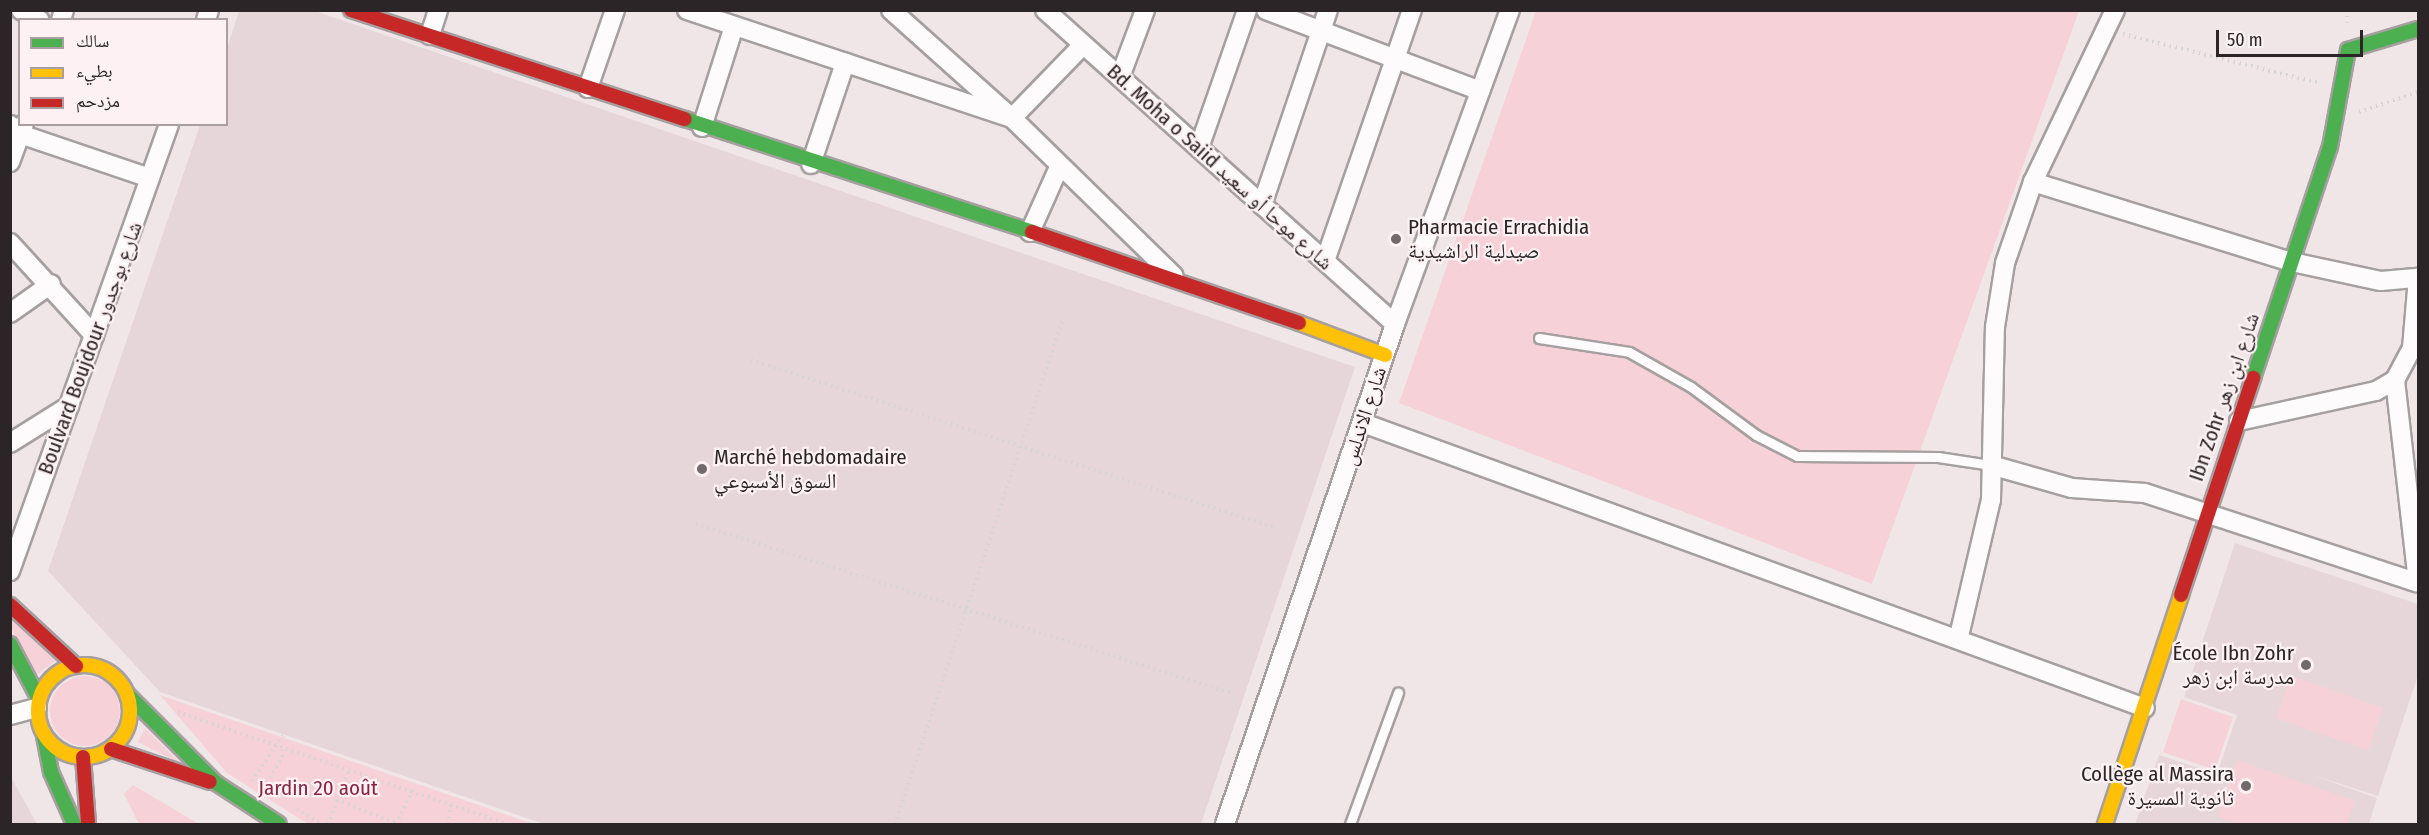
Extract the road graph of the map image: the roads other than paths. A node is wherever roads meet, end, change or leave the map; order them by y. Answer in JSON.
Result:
{"nodes":[{"id":1,"x":21,"y":10,"type":"edge"},
{"id":2,"x":351,"y":10,"type":"edge"},
{"id":3,"x":438,"y":10,"type":"edge"},
{"id":4,"x":615,"y":10,"type":"edge"},
{"id":5,"x":687,"y":10,"type":"edge"},
{"id":6,"x":891,"y":10,"type":"edge"},
{"id":7,"x":1045,"y":10,"type":"edge"},
{"id":8,"x":1146,"y":10,"type":"edge"},
{"id":9,"x":1246,"y":10,"type":"edge"},
{"id":10,"x":1266,"y":10,"type":"edge"},
{"id":11,"x":1328,"y":10,"type":"edge"},
{"id":12,"x":1412,"y":10,"type":"edge"},
{"id":13,"x":1510,"y":10,"type":"edge"},
{"id":14,"x":2115,"y":10,"type":"edge"},
{"id":15,"x":36,"y":18,"type":"edge"},
{"id":16,"x":734,"y":26,"type":"junction"},
{"id":17,"x":2418,"y":29,"type":"edge"},
{"id":18,"x":1321,"y":31,"type":"junction"},
{"id":19,"x":430,"y":35,"type":"junction"},
{"id":20,"x":1083,"y":45,"type":"junction"},
{"id":21,"x":1395,"y":59,"type":"junction"},
{"id":22,"x":845,"y":63,"type":"junction"},
{"id":23,"x":1119,"y":77,"type":"junction"},
{"id":24,"x":588,"y":88,"type":"junction"},
{"id":25,"x":1480,"y":91,"type":"junction"},
{"id":26,"x":1012,"y":118,"type":"junction"},
{"id":27,"x":168,"y":126,"type":"edge"},
{"id":28,"x":702,"y":127,"type":"junction"},
{"id":29,"x":18,"y":128,"type":"edge"},
{"id":30,"x":1199,"y":148,"type":"junction"},
{"id":31,"x":10,"y":162,"type":"edge"},
{"id":32,"x":811,"y":164,"type":"junction"},
{"id":33,"x":1060,"y":165,"type":"junction"},
{"id":34,"x":150,"y":178,"type":"junction"},
{"id":35,"x":2033,"y":182,"type":"junction"},
{"id":36,"x":1262,"y":205,"type":"junction"},
{"id":37,"x":1030,"y":232,"type":"junction"},
{"id":38,"x":10,"y":243,"type":"edge"},
{"id":39,"x":1325,"y":261,"type":"junction"},
{"id":40,"x":2292,"y":262,"type":"junction"},
{"id":41,"x":2418,"y":278,"type":"edge"},
{"id":42,"x":1178,"y":279,"type":"junction"},
{"id":43,"x":51,"y":284,"type":"junction"},
{"id":44,"x":10,"y":313,"type":"edge"},
{"id":45,"x":1395,"y":324,"type":"junction"},
{"id":46,"x":94,"y":335,"type":"junction"},
{"id":47,"x":1539,"y":338,"type":"dead end"},
{"id":48,"x":1385,"y":355,"type":"junction"},
{"id":49,"x":2395,"y":380,"type":"junction"},
{"id":50,"x":69,"y":406,"type":"junction"},
{"id":51,"x":2239,"y":421,"type":"junction"},
{"id":52,"x":1363,"y":423,"type":"junction"},
{"id":53,"x":10,"y":443,"type":"edge"},
{"id":54,"x":1991,"y":465,"type":"junction"},
{"id":55,"x":2207,"y":516,"type":"junction"},
{"id":56,"x":10,"y":571,"type":"edge"},
{"id":57,"x":2418,"y":583,"type":"edge"},
{"id":58,"x":10,"y":605,"type":"edge"},
{"id":59,"x":1959,"y":636,"type":"junction"},
{"id":60,"x":10,"y":644,"type":"edge"},
{"id":61,"x":76,"y":666,"type":"junction"},
{"id":62,"x":1398,"y":693,"type":"dead end"},
{"id":63,"x":127,"y":694,"type":"junction"},
{"id":64,"x":38,"y":703,"type":"junction"},
{"id":65,"x":2145,"y":708,"type":"junction"},
{"id":66,"x":10,"y":715,"type":"edge"},
{"id":67,"x":44,"y":736,"type":"junction"},
{"id":68,"x":111,"y":749,"type":"junction"},
{"id":69,"x":83,"y":757,"type":"junction"},
{"id":70,"x":216,"y":783,"type":"junction"},
{"id":71,"x":74,"y":825,"type":"edge"},
{"id":72,"x":88,"y":825,"type":"edge"},
{"id":73,"x":279,"y":825,"type":"edge"},
{"id":74,"x":1224,"y":825,"type":"edge"},
{"id":75,"x":1350,"y":825,"type":"edge"},
{"id":76,"x":2105,"y":825,"type":"edge"}],
"edges":[{"from":1,"to":15,"type":"street"},
{"from":2,"to":19,"type":"street"},
{"from":3,"to":19,"type":"street"},
{"from":4,"to":24,"type":"street"},
{"from":5,"to":16,"type":"street"},
{"from":6,"to":26,"type":"street"},
{"from":7,"to":20,"type":"street","name":"Bd. Moha o Saiid شارع موحا أو سعيد"},
{"from":8,"to":23,"type":"street"},
{"from":9,"to":30,"type":"street"},
{"from":10,"to":18,"type":"street"},
{"from":11,"to":18,"type":"street"},
{"from":12,"to":21,"type":"street"},
{"from":13,"to":25,"type":"street","name":"شارع الاندلس"},
{"from":14,"to":35,"type":"street"},
{"from":16,"to":22,"type":"street"},
{"from":16,"to":28,"type":"street"},
{"from":17,"to":40,"type":"street","name":"Ibn Zohr شارع ابن زهر"},
{"from":18,"to":21,"type":"street"},
{"from":18,"to":36,"type":"street"},
{"from":19,"to":24,"type":"street"},
{"from":20,"to":23,"type":"street","name":"Bd. Moha o Saiid شارع موحا أو سعيد"},
{"from":20,"to":26,"type":"street"},
{"from":21,"to":25,"type":"street"},
{"from":21,"to":39,"type":"street"},
{"from":22,"to":26,"type":"street"},
{"from":22,"to":32,"type":"street"},
{"from":23,"to":30,"type":"street","name":"Bd. Moha o Saiid شارع موحا أو سعيد"},
{"from":24,"to":28,"type":"street"},
{"from":25,"to":45,"type":"street","name":"شارع الاندلس"},
{"from":26,"to":33,"type":"street"},
{"from":27,"to":34,"type":"street","name":"Boulvard Boujdour شارع بوجدور"},
{"from":28,"to":32,"type":"street"},
{"from":29,"to":31,"type":"street"},
{"from":29,"to":34,"type":"street"},
{"from":30,"to":36,"type":"street","name":"Bd. Moha o Saiid شارع موحا أو سعيد"},
{"from":32,"to":37,"type":"street"},
{"from":33,"to":37,"type":"street"},
{"from":33,"to":42,"type":"street"},
{"from":34,"to":46,"type":"street","name":"Boulvard Boujdour شارع بوجدور"},
{"from":35,"to":40,"type":"street"},
{"from":35,"to":54,"type":"street"},
{"from":36,"to":39,"type":"street","name":"Bd. Moha o Saiid شارع موحا أو سعيد"},
{"from":37,"to":42,"type":"street"},
{"from":38,"to":43,"type":"street"},
{"from":39,"to":45,"type":"street","name":"Bd. Moha o Saiid شارع موحا أو سعيد"},
{"from":40,"to":41,"type":"street"},
{"from":40,"to":51,"type":"street","name":"Ibn Zohr شارع ابن زهر"},
{"from":41,"to":49,"type":"street"},
{"from":42,"to":48,"type":"street"},
{"from":43,"to":44,"type":"street"},
{"from":43,"to":46,"type":"street"},
{"from":45,"to":48,"type":"street","name":"شارع الاندلس"},
{"from":46,"to":50,"type":"street","name":"Boulvard Boujdour شارع بوجدور"},
{"from":47,"to":54,"type":"lane"},
{"from":48,"to":52,"type":"street","name":"شارع الاندلس"},
{"from":49,"to":51,"type":"street"},
{"from":49,"to":57,"type":"street"},
{"from":50,"to":53,"type":"street"},
{"from":50,"to":56,"type":"street","name":"Boulvard Boujdour شارع بوجدور"},
{"from":51,"to":55,"type":"street","name":"Ibn Zohr شارع ابن زهر"},
{"from":52,"to":59,"type":"street"},
{"from":52,"to":74,"type":"street","name":"شارع الاندلس"},
{"from":54,"to":55,"type":"street"},
{"from":54,"to":59,"type":"street"},
{"from":55,"to":57,"type":"street"},
{"from":55,"to":65,"type":"street","name":"Ibn Zohr شارع ابن زهر"},
{"from":58,"to":61,"type":"street"},
{"from":59,"to":65,"type":"street"},
{"from":60,"to":64,"type":"street"},
{"from":61,"to":63,"type":"street"},
{"from":61,"to":64,"type":"street"},
{"from":62,"to":75,"type":"lane"},
{"from":63,"to":68,"type":"street"},
{"from":63,"to":70,"type":"street"},
{"from":64,"to":66,"type":"street"},
{"from":64,"to":67,"type":"street"},
{"from":65,"to":76,"type":"street","name":"Ibn Zohr شارع ابن زهر"},
{"from":67,"to":69,"type":"street"},
{"from":67,"to":71,"type":"street"},
{"from":68,"to":69,"type":"street"},
{"from":68,"to":70,"type":"street"},
{"from":69,"to":72,"type":"street"},
{"from":70,"to":73,"type":"street"}]}
